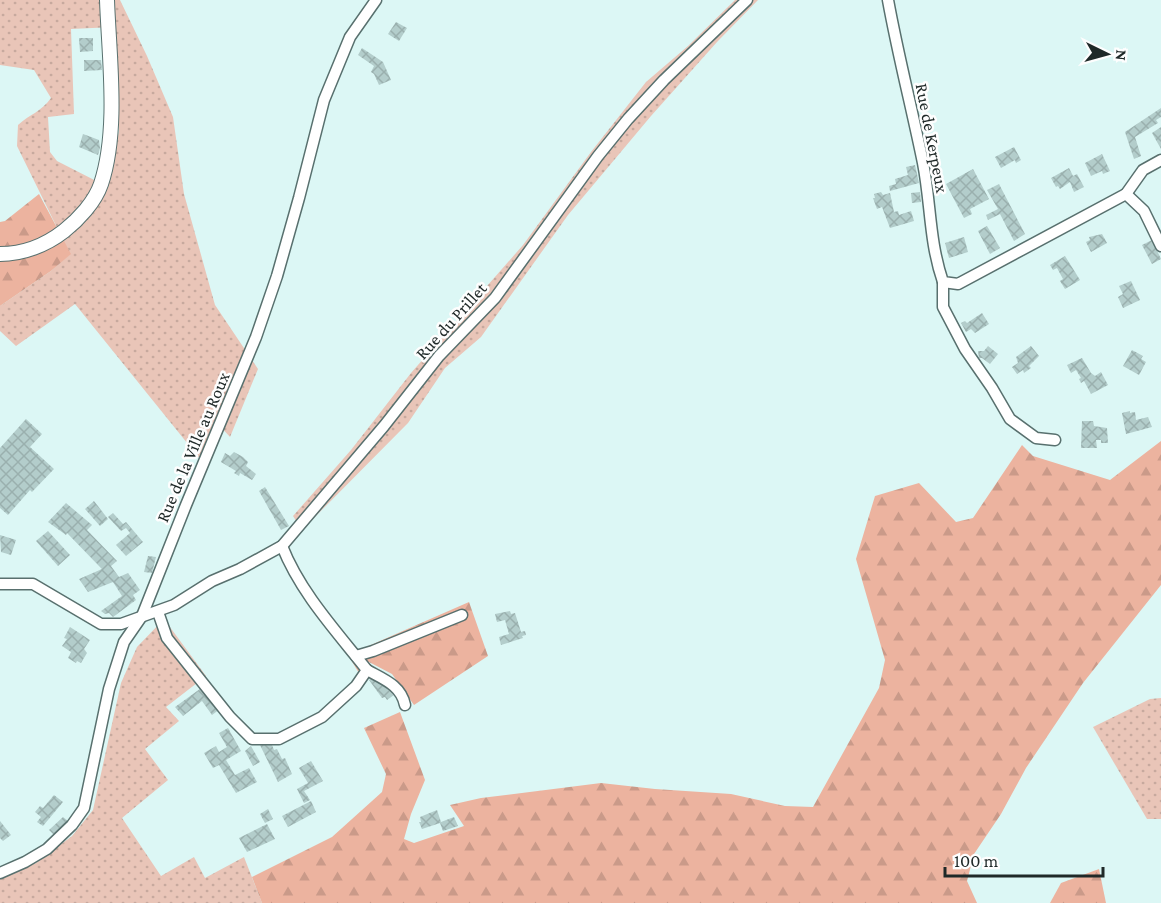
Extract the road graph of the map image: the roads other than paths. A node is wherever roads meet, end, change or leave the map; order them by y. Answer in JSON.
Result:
{"nodes":[{"id":1,"x":106,"y":0,"type":"edge"},
{"id":2,"x":376,"y":0,"type":"edge"},
{"id":3,"x":747,"y":0,"type":"edge"},
{"id":4,"x":888,"y":0,"type":"edge"},
{"id":5,"x":1161,"y":160,"type":"edge"},
{"id":6,"x":1126,"y":194,"type":"junction"},
{"id":7,"x":1161,"y":246,"type":"edge"},
{"id":8,"x":0,"y":254,"type":"edge"},
{"id":9,"x":943,"y":282,"type":"junction"},
{"id":10,"x":1055,"y":440,"type":"dead end"},
{"id":11,"x":282,"y":546,"type":"junction"},
{"id":12,"x":0,"y":584,"type":"edge"},
{"id":13,"x":158,"y":612,"type":"junction"},
{"id":14,"x":462,"y":615,"type":"dead end"},
{"id":15,"x":142,"y":616,"type":"junction"},
{"id":16,"x":356,"y":656,"type":"junction"},
{"id":17,"x":367,"y":670,"type":"junction"},
{"id":18,"x":405,"y":705,"type":"dead end"},
{"id":19,"x":0,"y":873,"type":"edge"}],
"edges":[{"from":1,"to":8,"type":"main road"},
{"from":2,"to":15,"type":"street","name":"Rue de la Ville au Roux"},
{"from":3,"to":11,"type":"street","name":"Rue du Prillet"},
{"from":4,"to":9,"type":"street","name":"Rue de Kerpeux"},
{"from":5,"to":6,"type":"street"},
{"from":6,"to":7,"type":"street"},
{"from":6,"to":9,"type":"street"},
{"from":9,"to":10,"type":"street","name":"Rue de Kerpeux"},
{"from":11,"to":13,"type":"street","name":"Rue du Prillet"},
{"from":11,"to":16,"type":"street"},
{"from":12,"to":15,"type":"street","name":"Rue du Prillet"},
{"from":13,"to":15,"type":"street","name":"Rue du Prillet"},
{"from":13,"to":17,"type":"street"},
{"from":14,"to":16,"type":"street"},
{"from":15,"to":19,"type":"street","name":"Rue de la Ville au Roux"},
{"from":16,"to":17,"type":"street"},
{"from":17,"to":18,"type":"street"}]}
